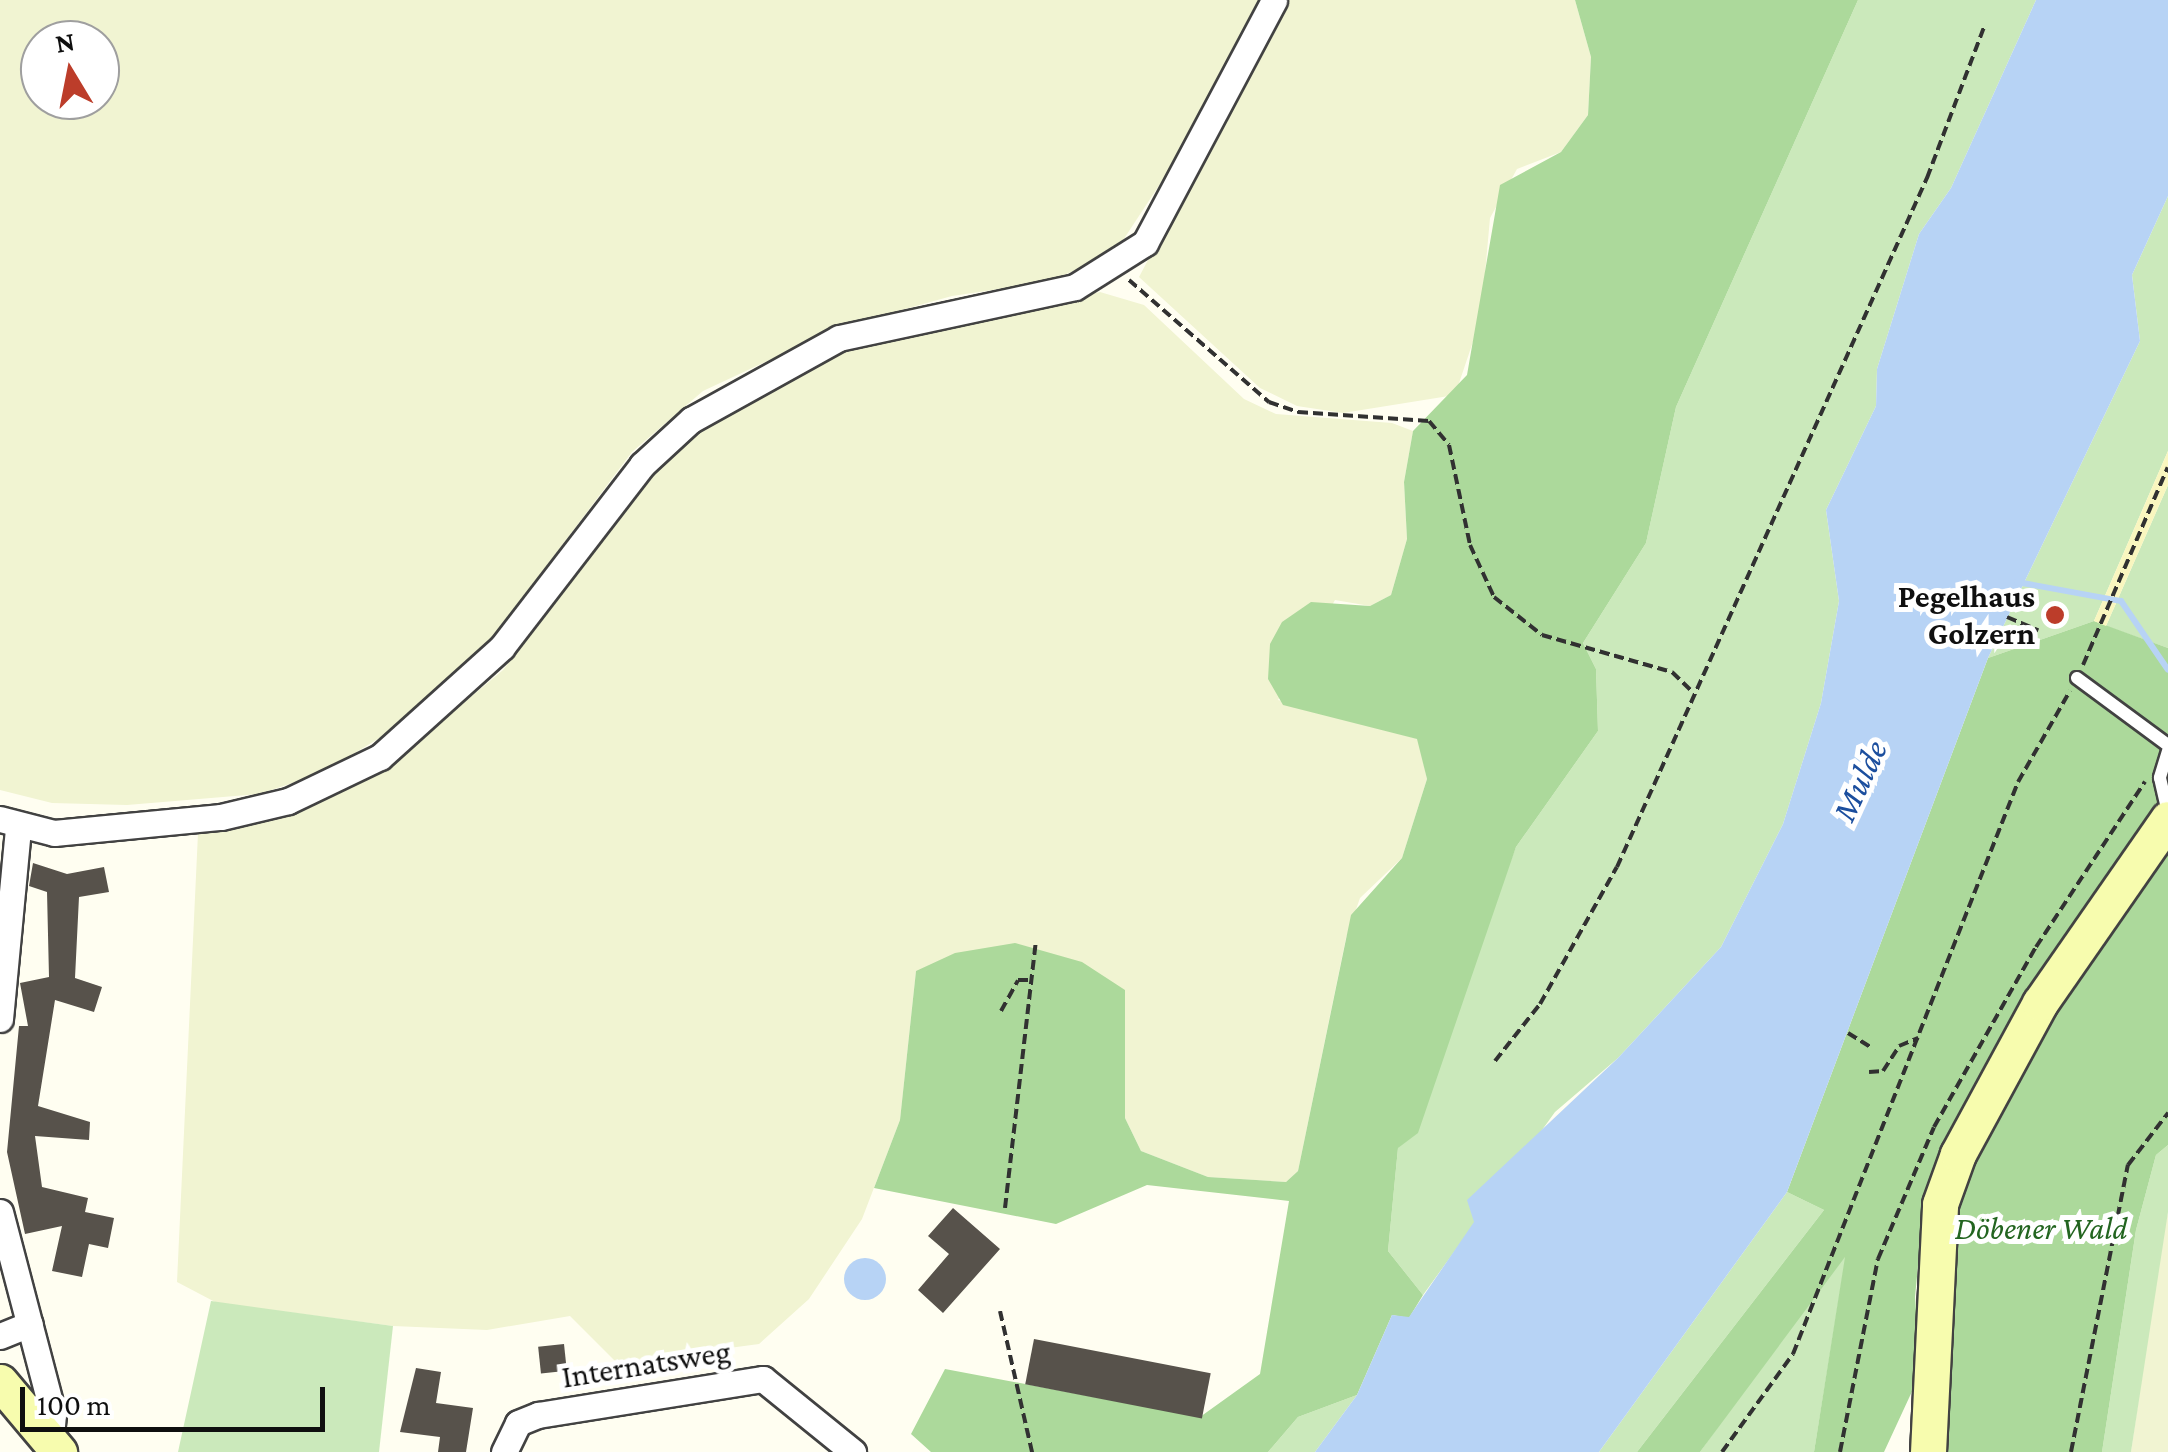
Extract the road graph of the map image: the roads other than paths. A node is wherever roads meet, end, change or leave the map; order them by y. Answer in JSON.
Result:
{"nodes":[{"id":1,"x":1274,"y":0,"type":"edge"},
{"id":2,"x":2078,"y":678,"type":"road end"},
{"id":3,"x":2168,"y":748,"type":"edge"},
{"id":4,"x":2168,"y":816,"type":"edge"},
{"id":5,"x":9,"y":824,"type":"edge"},
{"id":6,"x":0,"y":1019,"type":"edge"},
{"id":7,"x":0,"y":1212,"type":"edge"},
{"id":8,"x":30,"y":1324,"type":"junction"},
{"id":9,"x":0,"y":1336,"type":"edge"},
{"id":10,"x":0,"y":1382,"type":"edge"},
{"id":11,"x":53,"y":1450,"type":"edge"},
{"id":12,"x":504,"y":1452,"type":"edge"},
{"id":13,"x":853,"y":1452,"type":"edge"},
{"id":14,"x":1928,"y":1452,"type":"edge"}],
"edges":[{"from":1,"to":5,"type":"street"},
{"from":2,"to":3,"type":"lane"},
{"from":3,"to":4,"type":"lane"},
{"from":4,"to":14,"type":"main road"},
{"from":5,"to":6,"type":"street"},
{"from":7,"to":8,"type":"street"},
{"from":8,"to":9,"type":"street"},
{"from":8,"to":11,"type":"street"},
{"from":10,"to":11,"type":"main road"},
{"from":12,"to":13,"type":"street","name":"Internatsweg"}]}
